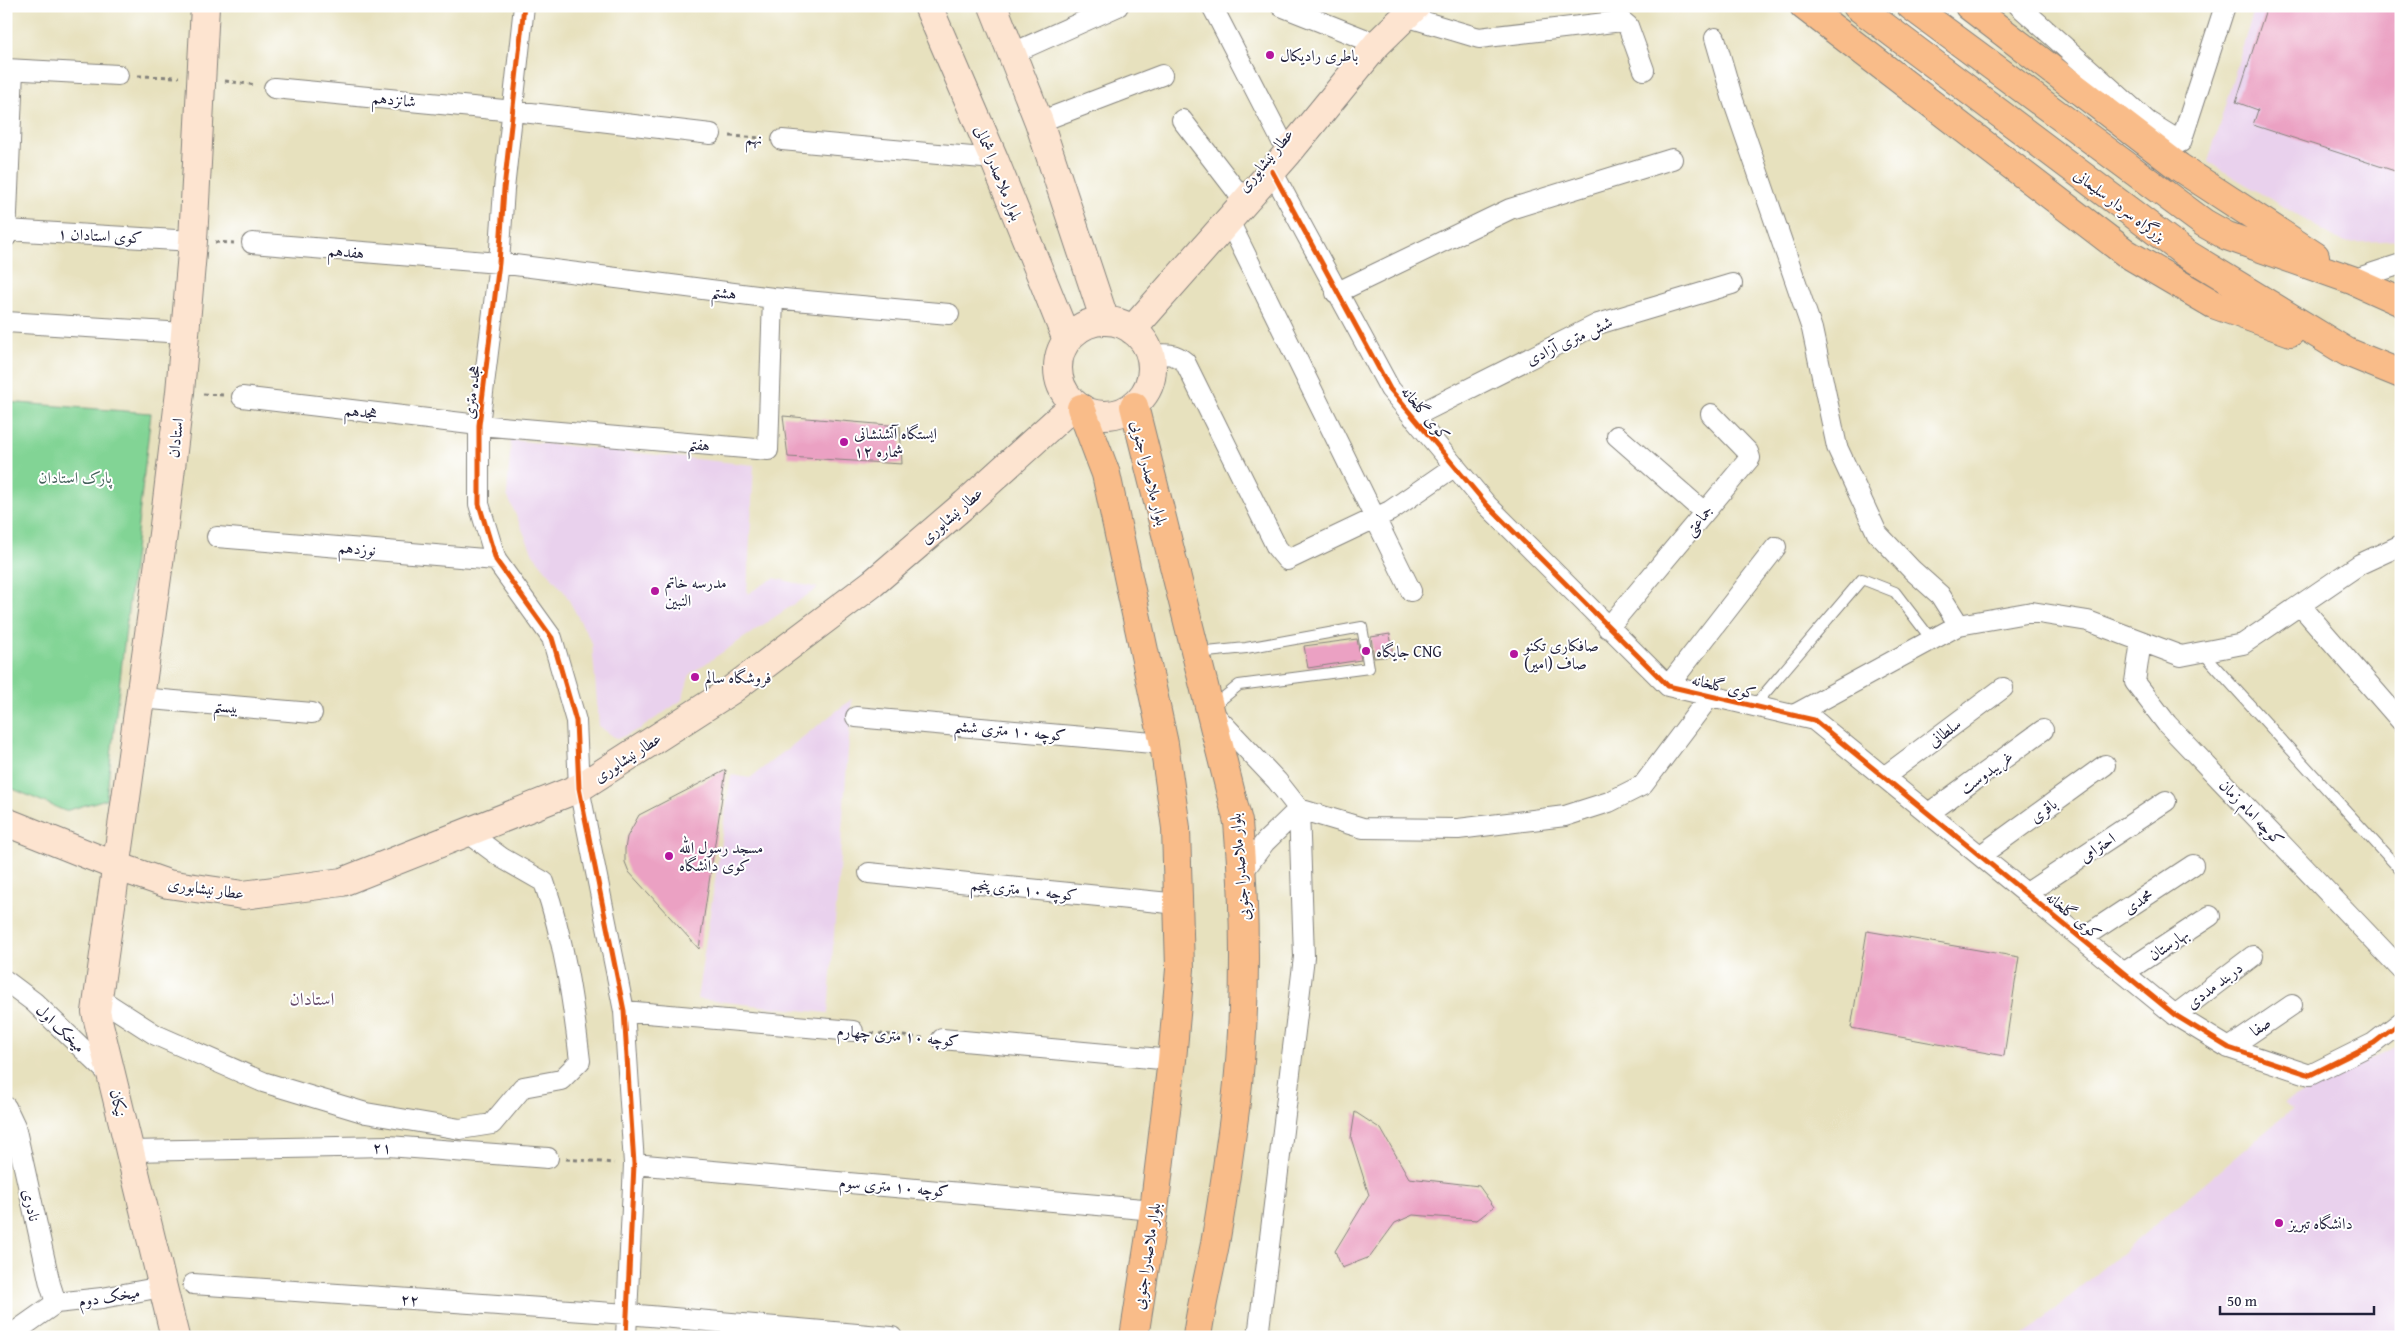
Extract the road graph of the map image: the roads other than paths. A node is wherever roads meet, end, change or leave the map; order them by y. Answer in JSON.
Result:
{"nodes":[{"id":1,"x":205,"y":6,"type":"edge"},
{"id":2,"x":524,"y":6,"type":"edge"},
{"id":3,"x":928,"y":6,"type":"edge"},
{"id":4,"x":993,"y":6,"type":"edge"},
{"id":5,"x":1118,"y":6,"type":"edge"},
{"id":6,"x":1212,"y":6,"type":"edge"},
{"id":7,"x":1281,"y":6,"type":"edge"},
{"id":8,"x":1804,"y":6,"type":"edge"},
{"id":9,"x":1857,"y":6,"type":"edge"},
{"id":10,"x":1911,"y":6,"type":"edge"},
{"id":11,"x":1969,"y":6,"type":"edge"},
{"id":12,"x":2019,"y":6,"type":"edge"},
{"id":13,"x":2225,"y":6,"type":"edge"},
{"id":14,"x":1414,"y":8,"type":"edge"},
{"id":15,"x":1716,"y":38,"type":"dead end"},
{"id":16,"x":1377,"y":44,"type":"junction"},
{"id":17,"x":1013,"y":53,"type":"junction"},
{"id":18,"x":10,"y":69,"type":"edge"},
{"id":19,"x":1644,"y":70,"type":"dead end"},
{"id":20,"x":118,"y":75,"type":"road end"},
{"id":21,"x":1162,"y":75,"type":"dead end"},
{"id":22,"x":274,"y":88,"type":"road end"},
{"id":23,"x":514,"y":111,"type":"junction"},
{"id":24,"x":1182,"y":120,"type":"dead end"},
{"id":25,"x":1039,"y":122,"type":"junction"},
{"id":26,"x":712,"y":134,"type":"road end"},
{"id":27,"x":782,"y":140,"type":"road end"},
{"id":28,"x":994,"y":159,"type":"junction"},
{"id":29,"x":1672,"y":159,"type":"dead end"},
{"id":30,"x":1280,"y":162,"type":"junction"},
{"id":31,"x":1237,"y":211,"type":"junction"},
{"id":32,"x":6,"y":230,"type":"edge"},
{"id":33,"x":6,"y":238,"type":"edge"},
{"id":34,"x":193,"y":241,"type":"junction"},
{"id":35,"x":252,"y":243,"type":"road end"},
{"id":36,"x":499,"y":263,"type":"junction"},
{"id":37,"x":2401,"y":264,"type":"edge"},
{"id":38,"x":2352,"y":280,"type":"junction"},
{"id":39,"x":1732,"y":284,"type":"dead end"},
{"id":40,"x":1336,"y":293,"type":"junction"},
{"id":41,"x":773,"y":298,"type":"junction"},
{"id":42,"x":2401,"y":302,"type":"edge"},
{"id":43,"x":949,"y":314,"type":"dead end"},
{"id":44,"x":1105,"y":321,"type":"junction"},
{"id":45,"x":6,"y":322,"type":"edge"},
{"id":46,"x":1132,"y":330,"type":"junction"},
{"id":47,"x":184,"y":333,"type":"junction"},
{"id":48,"x":1067,"y":340,"type":"junction"},
{"id":49,"x":2347,"y":352,"type":"junction"},
{"id":50,"x":1150,"y":355,"type":"junction"},
{"id":51,"x":2401,"y":374,"type":"edge"},
{"id":52,"x":242,"y":397,"type":"road end"},
{"id":53,"x":1078,"y":406,"type":"junction"},
{"id":54,"x":1134,"y":406,"type":"junction"},
{"id":55,"x":1711,"y":414,"type":"dead end"},
{"id":56,"x":1413,"y":417,"type":"junction"},
{"id":57,"x":479,"y":425,"type":"junction"},
{"id":58,"x":1617,"y":436,"type":"dead end"},
{"id":59,"x":1455,"y":466,"type":"junction"},
{"id":60,"x":1704,"y":512,"type":"junction"},
{"id":61,"x":1375,"y":518,"type":"junction"},
{"id":62,"x":217,"y":536,"type":"dead end"},
{"id":63,"x":2401,"y":545,"type":"edge"},
{"id":64,"x":1776,"y":547,"type":"dead end"},
{"id":65,"x":496,"y":560,"type":"junction"},
{"id":66,"x":1411,"y":591,"type":"dead end"},
{"id":67,"x":2300,"y":606,"type":"junction"},
{"id":68,"x":1959,"y":625,"type":"junction"},
{"id":69,"x":1608,"y":628,"type":"junction"},
{"id":70,"x":1931,"y":639,"type":"junction"},
{"id":71,"x":2141,"y":641,"type":"junction"},
{"id":72,"x":2202,"y":652,"type":"junction"},
{"id":73,"x":1195,"y":653,"type":"junction"},
{"id":74,"x":1668,"y":686,"type":"junction"},
{"id":75,"x":2003,"y":688,"type":"dead end"},
{"id":76,"x":1710,"y":696,"type":"junction"},
{"id":77,"x":140,"y":698,"type":"junction"},
{"id":78,"x":1754,"y":706,"type":"junction"},
{"id":79,"x":1210,"y":710,"type":"junction"},
{"id":80,"x":312,"y":714,"type":"dead end"},
{"id":81,"x":1794,"y":715,"type":"junction"},
{"id":82,"x":856,"y":717,"type":"dead end"},
{"id":83,"x":2401,"y":721,"type":"edge"},
{"id":84,"x":2042,"y":730,"type":"dead end"},
{"id":85,"x":1164,"y":744,"type":"junction"},
{"id":86,"x":2105,"y":765,"type":"dead end"},
{"id":87,"x":1884,"y":777,"type":"junction"},
{"id":88,"x":579,"y":788,"type":"junction"},
{"id":89,"x":2166,"y":801,"type":"dead end"},
{"id":90,"x":1299,"y":809,"type":"junction"},
{"id":91,"x":1929,"y":813,"type":"junction"},
{"id":92,"x":6,"y":822,"type":"edge"},
{"id":93,"x":467,"y":832,"type":"junction"},
{"id":94,"x":1981,"y":855,"type":"junction"},
{"id":95,"x":2193,"y":865,"type":"dead end"},
{"id":96,"x":116,"y":866,"type":"junction"},
{"id":97,"x":2401,"y":871,"type":"edge"},
{"id":98,"x":869,"y":873,"type":"dead end"},
{"id":99,"x":1242,"y":873,"type":"junction"},
{"id":100,"x":2027,"y":893,"type":"junction"},
{"id":101,"x":1180,"y":904,"type":"junction"},
{"id":102,"x":2210,"y":916,"type":"dead end"},
{"id":103,"x":2082,"y":938,"type":"junction"},
{"id":104,"x":2253,"y":956,"type":"dead end"},
{"id":105,"x":2401,"y":969,"type":"edge"},
{"id":106,"x":2126,"y":972,"type":"junction"},
{"id":107,"x":6,"y":981,"type":"edge"},
{"id":108,"x":97,"y":997,"type":"junction"},
{"id":109,"x":2292,"y":1005,"type":"dead end"},
{"id":110,"x":624,"y":1012,"type":"junction"},
{"id":111,"x":2175,"y":1015,"type":"junction"},
{"id":112,"x":2401,"y":1022,"type":"edge"},
{"id":113,"x":853,"y":1032,"type":"road end"},
{"id":114,"x":942,"y":1039,"type":"road end"},
{"id":115,"x":2229,"y":1048,"type":"junction"},
{"id":116,"x":1172,"y":1060,"type":"junction"},
{"id":117,"x":113,"y":1078,"type":"junction"},
{"id":118,"x":6,"y":1107,"type":"edge"},
{"id":119,"x":130,"y":1151,"type":"junction"},
{"id":120,"x":548,"y":1158,"type":"road end"},
{"id":121,"x":634,"y":1164,"type":"junction"},
{"id":122,"x":1154,"y":1210,"type":"junction"},
{"id":123,"x":193,"y":1284,"type":"dead end"},
{"id":124,"x":162,"y":1287,"type":"junction"},
{"id":125,"x":56,"y":1304,"type":"junction"},
{"id":126,"x":627,"y":1314,"type":"junction"},
{"id":127,"x":8,"y":1337,"type":"edge"},
{"id":128,"x":175,"y":1337,"type":"edge"},
{"id":129,"x":626,"y":1337,"type":"edge"},
{"id":130,"x":892,"y":1337,"type":"edge"},
{"id":131,"x":1134,"y":1337,"type":"edge"},
{"id":132,"x":1197,"y":1337,"type":"edge"},
{"id":133,"x":1258,"y":1337,"type":"edge"}],
"edges":[{"from":1,"to":34,"type":"main road","name":"استادان"},
{"from":2,"to":23,"type":"street","name":"هجده متری"},
{"from":3,"to":28,"type":"main road","name":"بلوار ملاصدرا شمالی"},
{"from":4,"to":17,"type":"main road"},
{"from":5,"to":17,"type":"street"},
{"from":6,"to":30,"type":"street","name":"کوی گلخانه"},
{"from":7,"to":16,"type":"street"},
{"from":8,"to":49,"type":"main road"},
{"from":9,"to":49,"type":"main road","name":"بزرگراه سردار سلیمانی"},
{"from":10,"to":38,"type":"main road"},
{"from":11,"to":38,"type":"main road"},
{"from":12,"to":13,"type":"street"},
{"from":14,"to":16,"type":"main road","name":"عطار نیشابوری"},
{"from":14,"to":19,"type":"street"},
{"from":15,"to":68,"type":"street"},
{"from":16,"to":30,"type":"main road","name":"عطار نیشابوری"},
{"from":17,"to":25,"type":"main road"},
{"from":18,"to":20,"type":"street"},
{"from":18,"to":32,"type":"street"},
{"from":21,"to":25,"type":"street"},
{"from":22,"to":23,"type":"street","name":"شانزدهم"},
{"from":23,"to":26,"type":"street"},
{"from":23,"to":36,"type":"street","name":"هجده متری"},
{"from":24,"to":31,"type":"street"},
{"from":25,"to":44,"type":"main road"},
{"from":27,"to":28,"type":"street","name":"نهم"},
{"from":28,"to":48,"type":"main road","name":"بلوار ملاصدرا شمالی"},
{"from":29,"to":40,"type":"street"},
{"from":30,"to":31,"type":"main road","name":"عطار نیشابوری"},
{"from":30,"to":40,"type":"street","name":"کوی گلخانه"},
{"from":31,"to":46,"type":"main road","name":"عطار نیشابوری"},
{"from":31,"to":61,"type":"street"},
{"from":32,"to":33,"type":"street"},
{"from":32,"to":34,"type":"street","name":"کوی استادان ۱"},
{"from":34,"to":47,"type":"main road","name":"استادان"},
{"from":35,"to":36,"type":"street","name":"هفدهم"},
{"from":36,"to":41,"type":"street","name":"هشتم"},
{"from":36,"to":57,"type":"street","name":"هجده متری"},
{"from":37,"to":38,"type":"street"},
{"from":38,"to":42,"type":"main road"},
{"from":39,"to":56,"type":"street","name":"شش متری آزادی"},
{"from":40,"to":56,"type":"street","name":"کوی گلخانه"},
{"from":41,"to":43,"type":"street","name":"هشتم"},
{"from":41,"to":57,"type":"street","name":"هفتم"},
{"from":44,"to":46,"type":"main road"},
{"from":44,"to":48,"type":"main road"},
{"from":45,"to":47,"type":"street"},
{"from":46,"to":50,"type":"main road"},
{"from":47,"to":77,"type":"main road","name":"استادان"},
{"from":48,"to":53,"type":"main road"},
{"from":49,"to":51,"type":"main road","name":"بزرگراه سردار سلیمانی"},
{"from":50,"to":54,"type":"main road"},
{"from":50,"to":61,"type":"street"},
{"from":52,"to":57,"type":"street","name":"هجدهم"},
{"from":53,"to":54,"type":"main road"},
{"from":53,"to":85,"type":"main road","name":"بلوار ملاصدرا جنوبی"},
{"from":53,"to":88,"type":"main road","name":"عطار نیشابوری"},
{"from":54,"to":73,"type":"main road","name":"بلوار ملاصدرا جنوبی"},
{"from":55,"to":60,"type":"street","name":"جماعتی"},
{"from":56,"to":59,"type":"street","name":"کوی گلخانه"},
{"from":57,"to":65,"type":"street","name":"هجده متری"},
{"from":58,"to":60,"type":"street"},
{"from":59,"to":61,"type":"street"},
{"from":59,"to":69,"type":"street","name":"کوی گلخانه"},
{"from":60,"to":69,"type":"street","name":"جماعتی"},
{"from":61,"to":66,"type":"street"},
{"from":62,"to":65,"type":"street","name":"نوزدهم"},
{"from":63,"to":67,"type":"street"},
{"from":64,"to":74,"type":"street"},
{"from":65,"to":88,"type":"street","name":"هجده متری"},
{"from":67,"to":72,"type":"street"},
{"from":67,"to":83,"type":"street"},
{"from":68,"to":70,"type":"street"},
{"from":68,"to":71,"type":"street"},
{"from":69,"to":74,"type":"street","name":"کوی گلخانه"},
{"from":70,"to":78,"type":"lane"},
{"from":70,"to":81,"type":"street"},
{"from":71,"to":72,"type":"street"},
{"from":71,"to":105,"type":"street","name":"کوچه امام زمان"},
{"from":72,"to":97,"type":"lane"},
{"from":73,"to":79,"type":"main road","name":"بلوار ملاصدرا جنوبی"},
{"from":73,"to":79,"type":"lane"},
{"from":74,"to":76,"type":"street","name":"کوی گلخانه"},
{"from":75,"to":87,"type":"street","name":"سلطانی"},
{"from":76,"to":78,"type":"street","name":"کوی گلخانه"},
{"from":76,"to":90,"type":"street"},
{"from":77,"to":80,"type":"street","name":"بیستم"},
{"from":77,"to":96,"type":"main road","name":"استادان"},
{"from":78,"to":81,"type":"street","name":"کوی گلخانه"},
{"from":79,"to":90,"type":"street"},
{"from":79,"to":99,"type":"main road","name":"بلوار ملاصدرا جنوبی"},
{"from":81,"to":87,"type":"street","name":"کوی گلخانه"},
{"from":82,"to":85,"type":"street","name":"کوچه ۱۰ متری ششم"},
{"from":84,"to":91,"type":"street","name":"غریبدوست"},
{"from":85,"to":101,"type":"main road","name":"بلوار ملاصدرا جنوبی"},
{"from":86,"to":94,"type":"street","name":"باقری"},
{"from":87,"to":91,"type":"street","name":"کوی گلخانه"},
{"from":88,"to":93,"type":"main road","name":"عطار نیشابوری"},
{"from":88,"to":110,"type":"street","name":"هجده متری"},
{"from":89,"to":100,"type":"street","name":"احترامی"},
{"from":90,"to":99,"type":"street"},
{"from":90,"to":133,"type":"street"},
{"from":91,"to":94,"type":"street","name":"کوی گلخانه"},
{"from":92,"to":96,"type":"main road","name":"عطار نیشابوری"},
{"from":93,"to":96,"type":"main road","name":"عطار نیشابوری"},
{"from":93,"to":108,"type":"street"},
{"from":94,"to":100,"type":"street","name":"کوی گلخانه"},
{"from":95,"to":103,"type":"street","name":"محمدی"},
{"from":96,"to":108,"type":"main road","name":"نیکان"},
{"from":98,"to":101,"type":"street","name":"کوچه ۱۰ متری پنجم"},
{"from":99,"to":132,"type":"main road","name":"بلوار ملاصدرا جنوبی"},
{"from":100,"to":103,"type":"street","name":"کوی گلخانه"},
{"from":101,"to":116,"type":"main road","name":"بلوار ملاصدرا جنوبی"},
{"from":102,"to":106,"type":"street","name":"بهارستان"},
{"from":103,"to":106,"type":"street","name":"کوی گلخانه"},
{"from":104,"to":111,"type":"street","name":"دربند مددی"},
{"from":106,"to":111,"type":"street","name":"کوی گلخانه"},
{"from":107,"to":117,"type":"street","name":"میخک اول"},
{"from":108,"to":117,"type":"main road","name":"نیکان"},
{"from":109,"to":115,"type":"street","name":"صفا"},
{"from":110,"to":113,"type":"street","name":"کوچه ۱۰ متری چهارم"},
{"from":110,"to":121,"type":"street","name":"هجده متری"},
{"from":111,"to":115,"type":"street","name":"کوی گلخانه"},
{"from":112,"to":115,"type":"street","name":"کوی گلخانه"},
{"from":114,"to":116,"type":"street","name":"کوچه ۱۰ متری چهارم"},
{"from":116,"to":122,"type":"main road","name":"بلوار ملاصدرا جنوبی"},
{"from":117,"to":119,"type":"main road","name":"نیکان"},
{"from":118,"to":125,"type":"street","name":"نادری"},
{"from":119,"to":120,"type":"street","name":"۲۱"},
{"from":119,"to":124,"type":"main road","name":"نیکان"},
{"from":121,"to":122,"type":"street","name":"کوچه ۱۰ متری سوم"},
{"from":121,"to":126,"type":"street","name":"هجده متری"},
{"from":122,"to":131,"type":"main road","name":"بلوار ملاصدرا جنوبی"},
{"from":123,"to":126,"type":"street","name":"۲۲"},
{"from":124,"to":125,"type":"street","name":"میخک دوم"},
{"from":124,"to":128,"type":"main road","name":"نیکان"},
{"from":125,"to":127,"type":"street"},
{"from":126,"to":129,"type":"street","name":"هجده متری"},
{"from":126,"to":130,"type":"street","name":"۲۲"}]}
